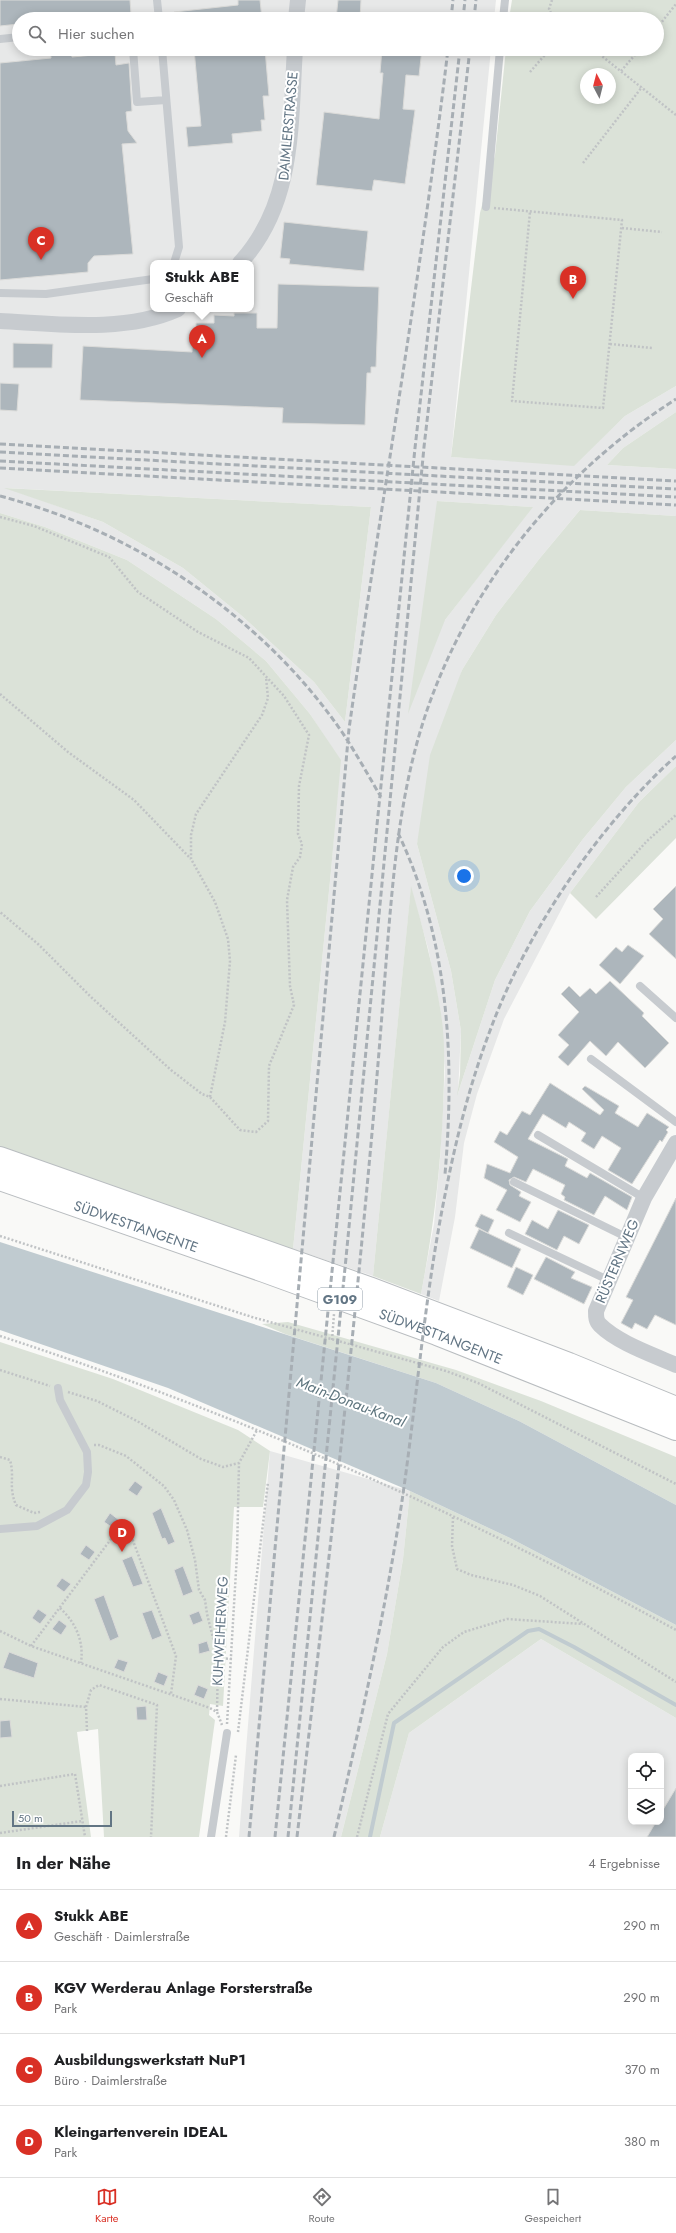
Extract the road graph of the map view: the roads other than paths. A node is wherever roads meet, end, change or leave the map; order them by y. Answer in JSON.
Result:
{"nodes":[{"id":1,"x":157,"y":0,"type":"edge"},
{"id":2,"x":298,"y":0,"type":"edge"},
{"id":3,"x":505,"y":0,"type":"edge"},
{"id":4,"x":158,"y":12,"type":"edge"},
{"id":5,"x":297,"y":12,"type":"edge"},
{"id":6,"x":504,"y":12,"type":"edge"},
{"id":7,"x":12,"y":38,"type":"edge"},
{"id":8,"x":0,"y":39,"type":"edge"},
{"id":9,"x":134,"y":56,"type":"edge"},
{"id":10,"x":163,"y":56,"type":"edge"},
{"id":11,"x":294,"y":56,"type":"edge"},
{"id":12,"x":499,"y":56,"type":"edge"},
{"id":13,"x":166,"y":100,"type":"junction"},
{"id":14,"x":486,"y":207,"type":"road end"},
{"id":15,"x":175,"y":260,"type":"edge"},
{"id":16,"x":242,"y":260,"type":"edge"},
{"id":17,"x":150,"y":279,"type":"edge"},
{"id":18,"x":0,"y":293,"type":"edge"},
{"id":19,"x":170,"y":312,"type":"edge"},
{"id":20,"x":0,"y":322,"type":"edge"},
{"id":21,"x":640,"y":986,"type":"dead end"},
{"id":22,"x":676,"y":1018,"type":"edge"},
{"id":23,"x":591,"y":1059,"type":"dead end"},
{"id":24,"x":676,"y":1122,"type":"edge"},
{"id":25,"x":538,"y":1135,"type":"dead end"},
{"id":26,"x":676,"y":1142,"type":"edge"},
{"id":27,"x":0,"y":1158,"type":"edge"},
{"id":28,"x":0,"y":1179,"type":"edge"},
{"id":29,"x":514,"y":1182,"type":"dead end"},
{"id":30,"x":644,"y":1198,"type":"junction"},
{"id":31,"x":509,"y":1233,"type":"dead end"},
{"id":32,"x":626,"y":1237,"type":"junction"},
{"id":33,"x":608,"y":1280,"type":"junction"},
{"id":34,"x":676,"y":1365,"type":"edge"},
{"id":35,"x":58,"y":1388,"type":"road end"},
{"id":36,"x":676,"y":1408,"type":"edge"},
{"id":37,"x":676,"y":1428,"type":"edge"},
{"id":38,"x":0,"y":1529,"type":"edge"},
{"id":39,"x":226,"y":1733,"type":"road end"},
{"id":40,"x":211,"y":1837,"type":"edge"}],
"edges":[{"from":1,"to":4,"type":"lane"},
{"from":2,"to":5,"type":"street"},
{"from":3,"to":6,"type":"lane"},
{"from":7,"to":8,"type":"lane"},
{"from":9,"to":13,"type":"lane"},
{"from":10,"to":13,"type":"lane"},
{"from":11,"to":16,"type":"street","name":"DAIMLERSTRASSE"},
{"from":12,"to":14,"type":"lane"},
{"from":13,"to":15,"type":"lane"},
{"from":17,"to":18,"type":"lane"},
{"from":19,"to":20,"type":"street"},
{"from":21,"to":22,"type":"lane"},
{"from":23,"to":24,"type":"lane"},
{"from":25,"to":30,"type":"lane"},
{"from":26,"to":30,"type":"street","name":"RÜSTERNWEG"},
{"from":27,"to":36,"type":"highway","name":"SÜDWESTTANGENTE","number":"G109"},
{"from":28,"to":37,"type":"highway","name":"SÜDWESTTANGENTE","number":"G109"},
{"from":29,"to":32,"type":"lane"},
{"from":30,"to":32,"type":"street","name":"RÜSTERNWEG"},
{"from":31,"to":33,"type":"lane"},
{"from":32,"to":33,"type":"street","name":"RÜSTERNWEG"},
{"from":33,"to":34,"type":"street","name":"RÜSTERNWEG"},
{"from":35,"to":38,"type":"lane"},
{"from":39,"to":40,"type":"lane"}]}
